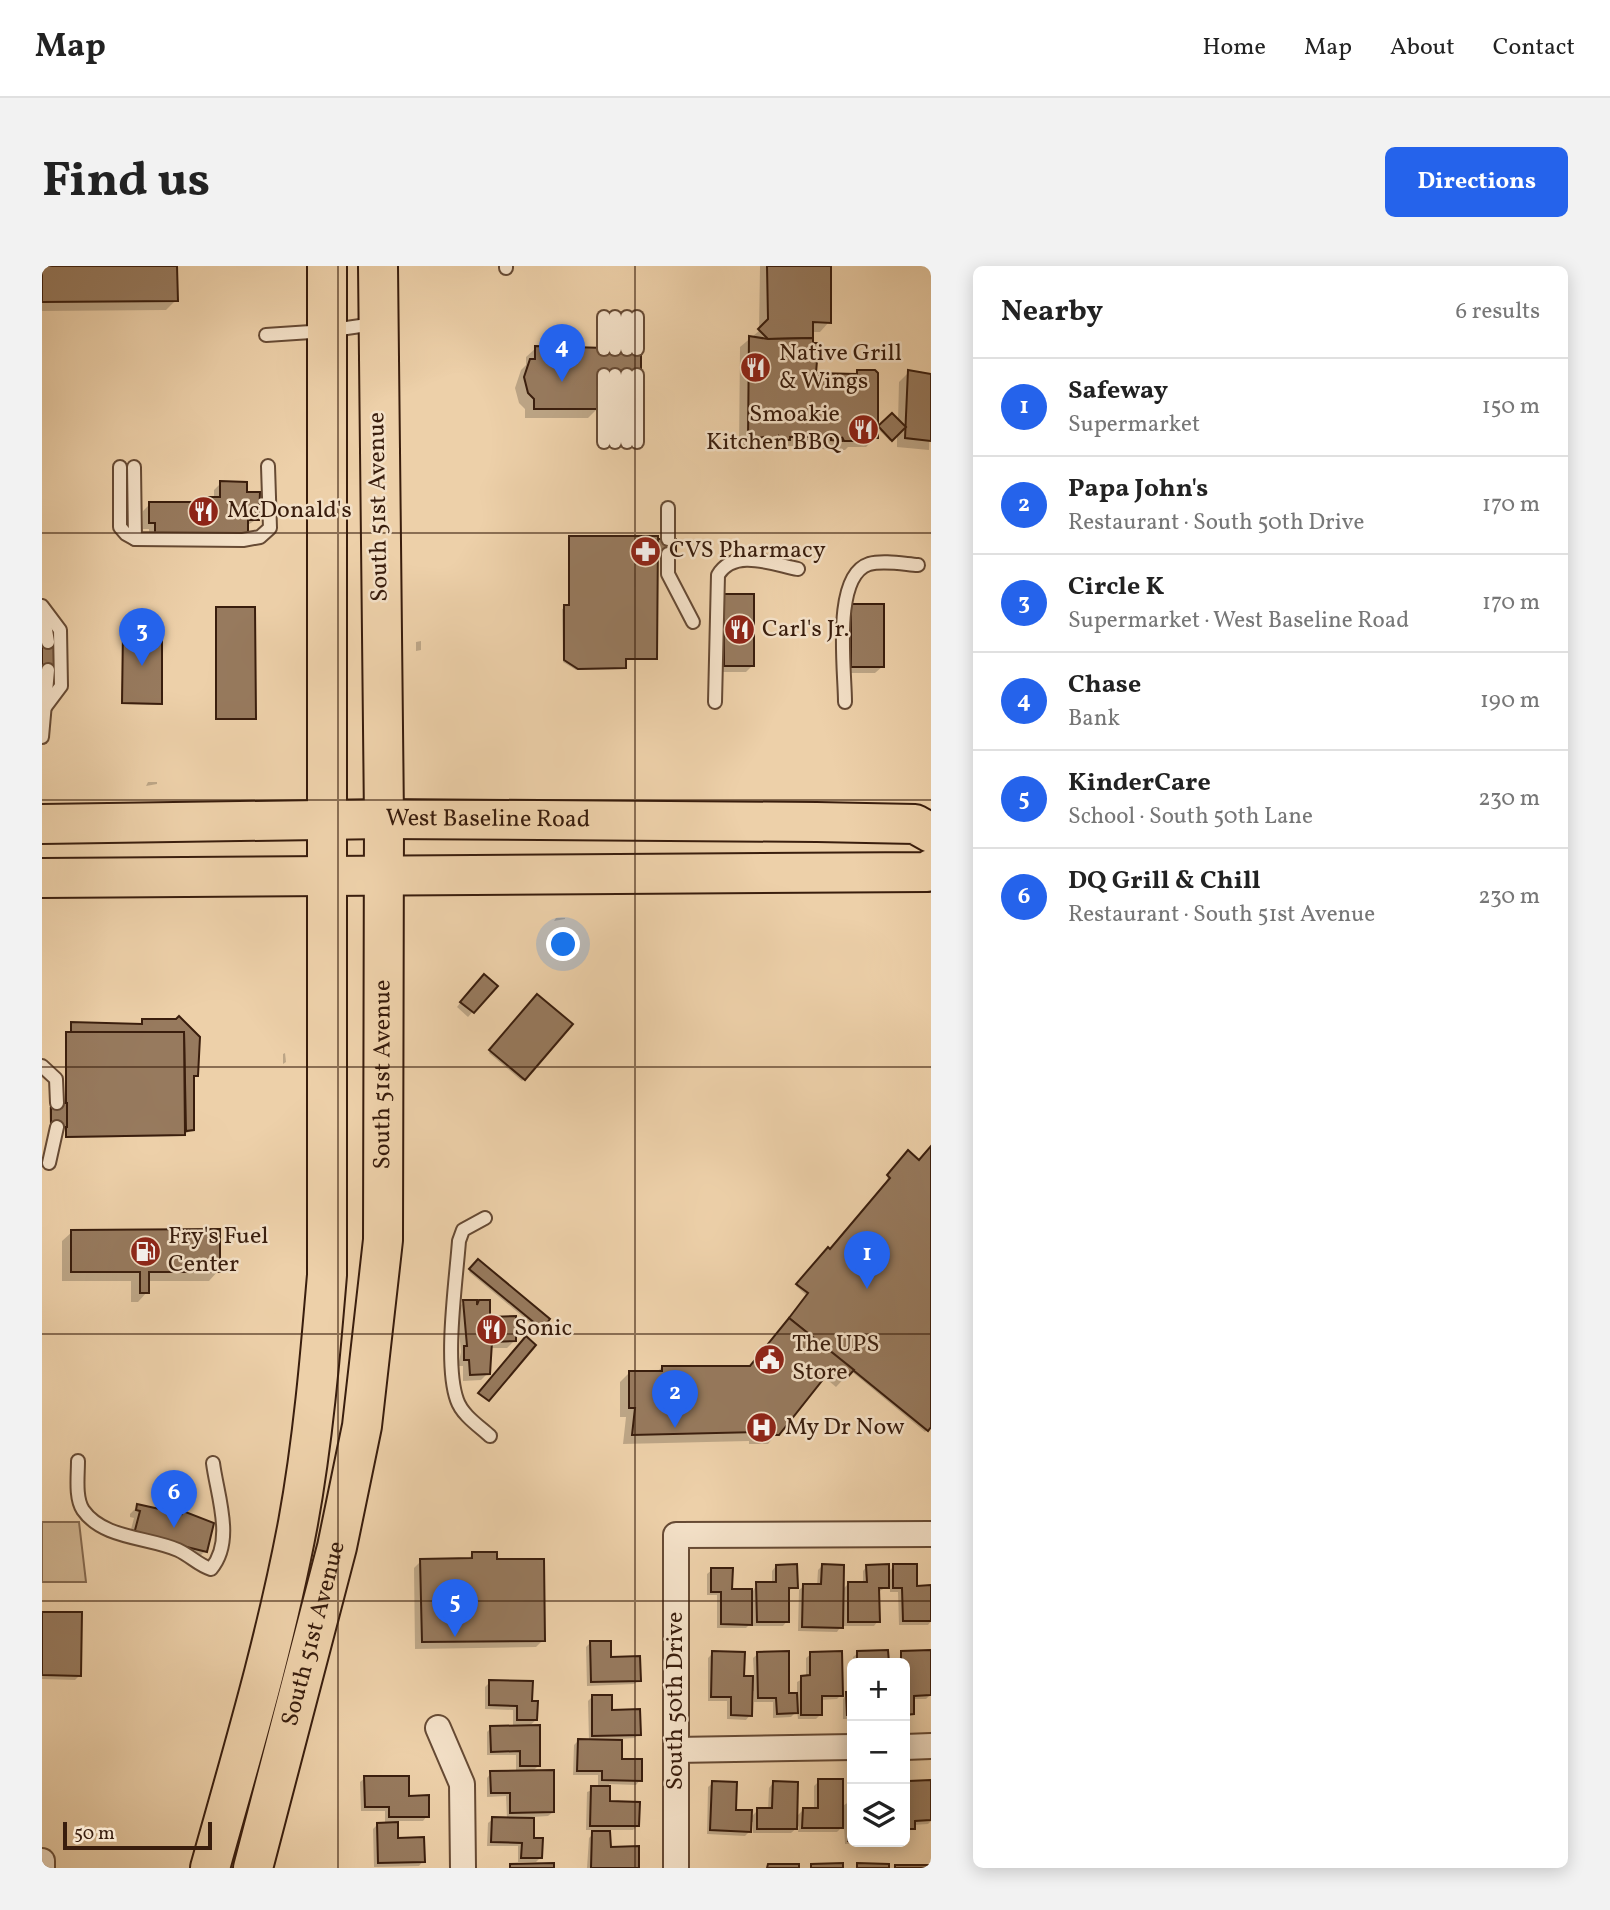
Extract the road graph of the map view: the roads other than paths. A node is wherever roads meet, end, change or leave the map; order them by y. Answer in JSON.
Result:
{"nodes":[{"id":1,"x":327,"y":266,"type":"edge"},
{"id":2,"x":378,"y":266,"type":"edge"},
{"id":3,"x":621,"y":317,"type":"joint"},
{"id":4,"x":378,"y":323,"type":"junction"},
{"id":5,"x":326,"y":331,"type":"junction"},
{"id":6,"x":267,"y":335,"type":"dead end"},
{"id":7,"x":621,"y":376,"type":"joint"},
{"id":8,"x":268,"y":466,"type":"dead end"},
{"id":9,"x":120,"y":467,"type":"dead end"},
{"id":10,"x":134,"y":467,"type":"dead end"},
{"id":11,"x":668,"y":508,"type":"dead end"},
{"id":12,"x":135,"y":539,"type":"junction"},
{"id":13,"x":668,"y":539,"type":"dead end"},
{"id":14,"x":668,"y":554,"type":"dead end"},
{"id":15,"x":918,"y":565,"type":"dead end"},
{"id":16,"x":798,"y":569,"type":"dead end"},
{"id":17,"x":42,"y":608,"type":"edge"},
{"id":18,"x":693,"y":622,"type":"dead end"},
{"id":19,"x":48,"y":642,"type":"dead end"},
{"id":20,"x":48,"y":670,"type":"dead end"},
{"id":21,"x":715,"y":702,"type":"dead end"},
{"id":22,"x":845,"y":702,"type":"dead end"},
{"id":23,"x":42,"y":709,"type":"edge"},
{"id":24,"x":42,"y":737,"type":"edge"},
{"id":25,"x":384,"y":819,"type":"junction"},
{"id":26,"x":327,"y":820,"type":"junction"},
{"id":27,"x":42,"y":824,"type":"edge"},
{"id":28,"x":931,"y":833,"type":"edge"},
{"id":29,"x":931,"y":869,"type":"edge"},
{"id":30,"x":327,"y":875,"type":"junction"},
{"id":31,"x":384,"y":876,"type":"junction"},
{"id":32,"x":42,"y":878,"type":"edge"},
{"id":33,"x":42,"y":1066,"type":"edge"},
{"id":34,"x":57,"y":1103,"type":"dead end"},
{"id":35,"x":57,"y":1127,"type":"dead end"},
{"id":36,"x":49,"y":1163,"type":"dead end"},
{"id":37,"x":485,"y":1218,"type":"dead end"},
{"id":38,"x":490,"y":1437,"type":"dead end"},
{"id":39,"x":78,"y":1461,"type":"dead end"},
{"id":40,"x":213,"y":1463,"type":"dead end"},
{"id":41,"x":330,"y":1467,"type":"junction"},
{"id":42,"x":931,"y":1534,"type":"edge"},
{"id":43,"x":439,"y":1728,"type":"dead end"},
{"id":44,"x":931,"y":1746,"type":"edge"},
{"id":45,"x":847,"y":1747,"type":"edge"},
{"id":46,"x":910,"y":1747,"type":"edge"},
{"id":47,"x":676,"y":1749,"type":"junction"},
{"id":48,"x":42,"y":1861,"type":"edge"},
{"id":49,"x":42,"y":1868,"type":"edge"},
{"id":50,"x":210,"y":1868,"type":"edge"},
{"id":51,"x":253,"y":1868,"type":"edge"},
{"id":52,"x":463,"y":1868,"type":"edge"},
{"id":53,"x":676,"y":1868,"type":"edge"}],
"edges":[{"from":1,"to":5,"type":"main road","name":"South 51st Avenue"},
{"from":2,"to":4,"type":"main road","name":"South 51st Avenue"},
{"from":3,"to":3,"type":"lane"},
{"from":4,"to":5,"type":"lane"},
{"from":4,"to":25,"type":"main road","name":"South 51st Avenue"},
{"from":5,"to":6,"type":"lane"},
{"from":5,"to":26,"type":"main road","name":"South 51st Avenue"},
{"from":7,"to":7,"type":"lane"},
{"from":8,"to":12,"type":"lane"},
{"from":9,"to":12,"type":"lane"},
{"from":10,"to":12,"type":"lane"},
{"from":11,"to":13,"type":"lane"},
{"from":14,"to":18,"type":"lane"},
{"from":15,"to":22,"type":"lane"},
{"from":16,"to":21,"type":"lane"},
{"from":17,"to":19,"type":"lane"},
{"from":17,"to":23,"type":"lane"},
{"from":20,"to":23,"type":"lane"},
{"from":23,"to":24,"type":"lane"},
{"from":25,"to":26,"type":"main road","name":"West Baseline Road"},
{"from":25,"to":28,"type":"main road","name":"West Baseline Road"},
{"from":25,"to":31,"type":"main road","name":"South 51st Avenue"},
{"from":26,"to":27,"type":"main road","name":"West Baseline Road"},
{"from":26,"to":30,"type":"main road","name":"South 51st Avenue"},
{"from":29,"to":31,"type":"main road"},
{"from":30,"to":31,"type":"main road"},
{"from":30,"to":32,"type":"main road"},
{"from":30,"to":41,"type":"main road","name":"South 51st Avenue"},
{"from":31,"to":41,"type":"main road","name":"South 51st Avenue"},
{"from":33,"to":34,"type":"lane"},
{"from":35,"to":36,"type":"lane"},
{"from":37,"to":38,"type":"lane"},
{"from":39,"to":40,"type":"lane"},
{"from":41,"to":50,"type":"main road","name":"South 51st Avenue"},
{"from":41,"to":51,"type":"main road","name":"South 51st Avenue"},
{"from":42,"to":47,"type":"street","name":"South 50th Drive"},
{"from":43,"to":52,"type":"street"},
{"from":44,"to":46,"type":"street"},
{"from":45,"to":47,"type":"street"},
{"from":47,"to":53,"type":"street","name":"South 50th Drive"},
{"from":48,"to":49,"type":"street"}]}
